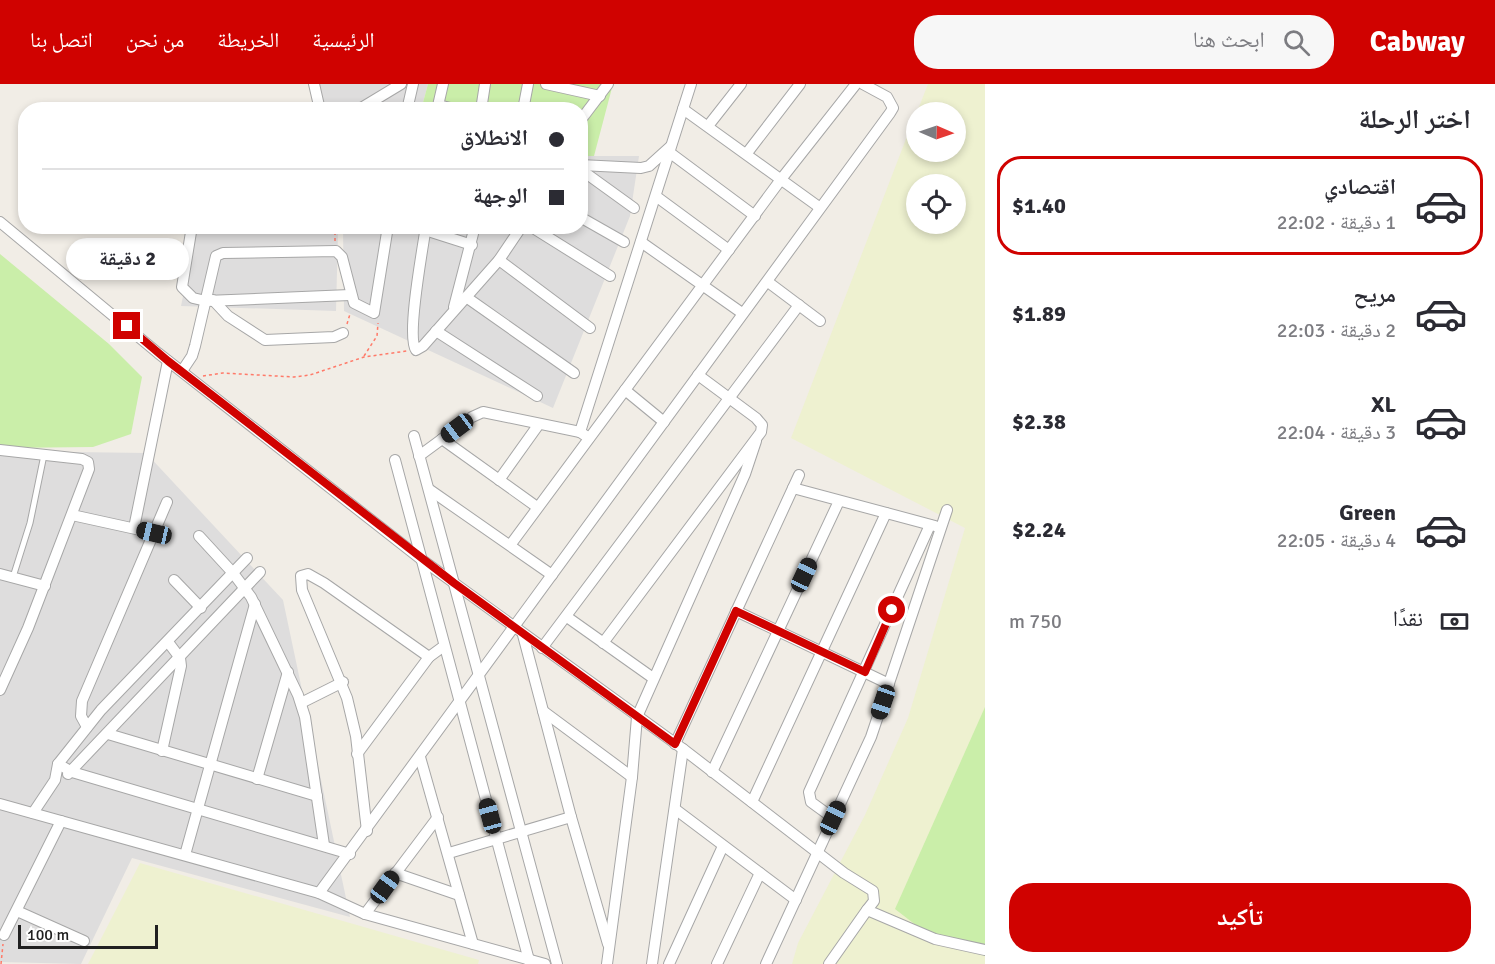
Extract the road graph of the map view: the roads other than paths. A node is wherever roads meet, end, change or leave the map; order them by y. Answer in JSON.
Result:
{"nodes":[{"id":1,"x":401,"y":84,"type":"edge"},
{"id":2,"x":413,"y":84,"type":"edge"},
{"id":3,"x":443,"y":84,"type":"edge"},
{"id":4,"x":485,"y":84,"type":"edge"},
{"id":5,"x":528,"y":84,"type":"edge"},
{"id":6,"x":546,"y":84,"type":"edge"},
{"id":7,"x":608,"y":84,"type":"edge"},
{"id":8,"x":692,"y":84,"type":"edge"},
{"id":9,"x":741,"y":84,"type":"edge"},
{"id":10,"x":800,"y":84,"type":"edge"},
{"id":11,"x":856,"y":84,"type":"edge"},
{"id":12,"x":863,"y":84,"type":"edge"},
{"id":13,"x":316,"y":85,"type":"edge"},
{"id":14,"x":567,"y":86,"type":"edge"},
{"id":15,"x":600,"y":96,"type":"junction"},
{"id":16,"x":319,"y":102,"type":"edge"},
{"id":17,"x":371,"y":102,"type":"edge"},
{"id":18,"x":409,"y":102,"type":"edge"},
{"id":19,"x":439,"y":102,"type":"edge"},
{"id":20,"x":482,"y":102,"type":"edge"},
{"id":21,"x":525,"y":102,"type":"edge"},
{"id":22,"x":683,"y":109,"type":"junction"},
{"id":23,"x":588,"y":111,"type":"edge"},
{"id":24,"x":708,"y":126,"type":"junction"},
{"id":25,"x":670,"y":149,"type":"junction"},
{"id":26,"x":747,"y":153,"type":"junction"},
{"id":27,"x":588,"y":167,"type":"edge"},
{"id":28,"x":588,"y":173,"type":"edge"},
{"id":29,"x":782,"y":178,"type":"junction"},
{"id":30,"x":657,"y":197,"type":"junction"},
{"id":31,"x":819,"y":207,"type":"junction"},
{"id":32,"x":634,"y":208,"type":"dead end"},
{"id":33,"x":755,"y":216,"type":"junction"},
{"id":34,"x":0,"y":222,"type":"edge"},
{"id":35,"x":588,"y":222,"type":"edge"},
{"id":36,"x":191,"y":234,"type":"edge"},
{"id":37,"x":387,"y":234,"type":"edge"},
{"id":38,"x":425,"y":234,"type":"edge"},
{"id":39,"x":442,"y":234,"type":"edge"},
{"id":40,"x":474,"y":234,"type":"edge"},
{"id":41,"x":516,"y":234,"type":"edge"},
{"id":42,"x":543,"y":234,"type":"edge"},
{"id":43,"x":624,"y":242,"type":"dead end"},
{"id":44,"x":641,"y":242,"type":"junction"},
{"id":45,"x":472,"y":245,"type":"junction"},
{"id":46,"x":729,"y":250,"type":"junction"},
{"id":47,"x":499,"y":260,"type":"junction"},
{"id":48,"x":610,"y":276,"type":"dead end"},
{"id":49,"x":768,"y":282,"type":"junction"},
{"id":50,"x":705,"y":286,"type":"junction"},
{"id":51,"x":466,"y":297,"type":"junction"},
{"id":52,"x":352,"y":299,"type":"junction"},
{"id":53,"x":209,"y":300,"type":"junction"},
{"id":54,"x":799,"y":305,"type":"junction"},
{"id":55,"x":453,"y":310,"type":"junction"},
{"id":56,"x":742,"y":313,"type":"junction"},
{"id":57,"x":820,"y":321,"type":"dead end"},
{"id":58,"x":590,"y":328,"type":"dead end"},
{"id":59,"x":436,"y":331,"type":"junction"},
{"id":60,"x":343,"y":333,"type":"road end"},
{"id":61,"x":168,"y":361,"type":"junction"},
{"id":62,"x":182,"y":371,"type":"junction"},
{"id":63,"x":574,"y":373,"type":"dead end"},
{"id":64,"x":698,"y":375,"type":"junction"},
{"id":65,"x":625,"y":390,"type":"junction"},
{"id":66,"x":537,"y":396,"type":"dead end"},
{"id":67,"x":728,"y":398,"type":"junction"},
{"id":68,"x":664,"y":422,"type":"junction"},
{"id":69,"x":539,"y":424,"type":"junction"},
{"id":70,"x":584,"y":435,"type":"junction"},
{"id":71,"x":414,"y":436,"type":"dead end"},
{"id":72,"x":442,"y":439,"type":"junction"},
{"id":73,"x":756,"y":441,"type":"junction"},
{"id":74,"x":0,"y":450,"type":"edge"},
{"id":75,"x":44,"y":453,"type":"junction"},
{"id":76,"x":420,"y":456,"type":"junction"},
{"id":77,"x":395,"y":460,"type":"dead end"},
{"id":78,"x":799,"y":475,"type":"dead end"},
{"id":79,"x":499,"y":480,"type":"junction"},
{"id":80,"x":793,"y":488,"type":"junction"},
{"id":81,"x":430,"y":490,"type":"junction"},
{"id":82,"x":839,"y":501,"type":"junction"},
{"id":83,"x":167,"y":502,"type":"dead end"},
{"id":84,"x":537,"y":507,"type":"junction"},
{"id":85,"x":947,"y":510,"type":"dead end"},
{"id":86,"x":886,"y":513,"type":"junction"},
{"id":87,"x":72,"y":515,"type":"junction"},
{"id":88,"x":936,"y":526,"type":"junction"},
{"id":89,"x":134,"y":528,"type":"junction"},
{"id":90,"x":154,"y":533,"type":"junction"},
{"id":91,"x":199,"y":536,"type":"dead end"},
{"id":92,"x":512,"y":544,"type":"junction"},
{"id":93,"x":247,"y":558,"type":"dead end"},
{"id":94,"x":422,"y":559,"type":"junction"},
{"id":95,"x":911,"y":568,"type":"junction"},
{"id":96,"x":260,"y":572,"type":"dead end"},
{"id":97,"x":233,"y":573,"type":"junction"},
{"id":98,"x":926,"y":573,"type":"junction"},
{"id":99,"x":0,"y":574,"type":"edge"},
{"id":100,"x":552,"y":574,"type":"junction"},
{"id":101,"x":13,"y":577,"type":"junction"},
{"id":102,"x":174,"y":580,"type":"dead end"},
{"id":103,"x":454,"y":583,"type":"junction"},
{"id":104,"x":45,"y":586,"type":"junction"},
{"id":105,"x":245,"y":588,"type":"junction"},
{"id":106,"x":255,"y":604,"type":"junction"},
{"id":107,"x":201,"y":608,"type":"junction"},
{"id":108,"x":736,"y":611,"type":"junction"},
{"id":109,"x":567,"y":616,"type":"junction"},
{"id":110,"x":519,"y":631,"type":"junction"},
{"id":111,"x":778,"y":631,"type":"junction"},
{"id":112,"x":168,"y":642,"type":"junction"},
{"id":113,"x":603,"y":643,"type":"junction"},
{"id":114,"x":444,"y":646,"type":"junction"},
{"id":115,"x":542,"y":648,"type":"junction"},
{"id":116,"x":821,"y":652,"type":"junction"},
{"id":117,"x":429,"y":657,"type":"junction"},
{"id":118,"x":180,"y":658,"type":"junction"},
{"id":119,"x":288,"y":672,"type":"junction"},
{"id":120,"x":865,"y":672,"type":"junction"},
{"id":121,"x":479,"y":673,"type":"junction"},
{"id":122,"x":653,"y":678,"type":"junction"},
{"id":123,"x":343,"y":682,"type":"junction"},
{"id":124,"x":889,"y":684,"type":"junction"},
{"id":125,"x":0,"y":690,"type":"edge"},
{"id":126,"x":459,"y":702,"type":"junction"},
{"id":127,"x":301,"y":704,"type":"junction"},
{"id":128,"x":101,"y":710,"type":"junction"},
{"id":129,"x":543,"y":711,"type":"junction"},
{"id":130,"x":637,"y":717,"type":"junction"},
{"id":131,"x":87,"y":727,"type":"junction"},
{"id":132,"x":111,"y":730,"type":"junction"},
{"id":133,"x":679,"y":746,"type":"junction"},
{"id":134,"x":162,"y":751,"type":"junction"},
{"id":135,"x":357,"y":754,"type":"junction"},
{"id":136,"x":420,"y":757,"type":"junction"},
{"id":137,"x":58,"y":764,"type":"junction"},
{"id":138,"x":210,"y":765,"type":"junction"},
{"id":139,"x":72,"y":772,"type":"junction"},
{"id":140,"x":712,"y":772,"type":"junction"},
{"id":141,"x":632,"y":777,"type":"junction"},
{"id":142,"x":257,"y":779,"type":"junction"},
{"id":143,"x":56,"y":780,"type":"junction"},
{"id":144,"x":317,"y":796,"type":"junction"},
{"id":145,"x":752,"y":802,"type":"junction"},
{"id":146,"x":0,"y":804,"type":"edge"},
{"id":147,"x":675,"y":809,"type":"junction"},
{"id":148,"x":198,"y":811,"type":"junction"},
{"id":149,"x":33,"y":813,"type":"junction"},
{"id":150,"x":438,"y":817,"type":"junction"},
{"id":151,"x":571,"y":817,"type":"junction"},
{"id":152,"x":833,"y":818,"type":"junction"},
{"id":153,"x":61,"y":821,"type":"junction"},
{"id":154,"x":367,"y":831,"type":"junction"},
{"id":155,"x":521,"y":832,"type":"junction"},
{"id":156,"x":496,"y":838,"type":"junction"},
{"id":157,"x":324,"y":844,"type":"junction"},
{"id":158,"x":723,"y":846,"type":"junction"},
{"id":159,"x":817,"y":852,"type":"junction"},
{"id":160,"x":449,"y":853,"type":"junction"},
{"id":161,"x":350,"y":854,"type":"junction"},
{"id":162,"x":185,"y":855,"type":"junction"},
{"id":163,"x":395,"y":873,"type":"junction"},
{"id":164,"x":760,"y":873,"type":"junction"},
{"id":165,"x":319,"y":893,"type":"junction"},
{"id":166,"x":459,"y":895,"type":"junction"},
{"id":167,"x":796,"y":900,"type":"junction"},
{"id":168,"x":17,"y":910,"type":"junction"},
{"id":169,"x":867,"y":910,"type":"junction"},
{"id":170,"x":365,"y":914,"type":"junction"},
{"id":171,"x":4,"y":935,"type":"road end"},
{"id":172,"x":84,"y":941,"type":"dead end"},
{"id":173,"x":473,"y":944,"type":"junction"},
{"id":174,"x":609,"y":949,"type":"junction"},
{"id":175,"x":985,"y":950,"type":"edge"},
{"id":176,"x":513,"y":960,"type":"edge"},
{"id":177,"x":529,"y":962,"type":"edge"},
{"id":178,"x":545,"y":964,"type":"edge"},
{"id":179,"x":556,"y":964,"type":"edge"},
{"id":180,"x":607,"y":964,"type":"edge"},
{"id":181,"x":652,"y":964,"type":"edge"},
{"id":182,"x":669,"y":964,"type":"edge"},
{"id":183,"x":717,"y":964,"type":"edge"},
{"id":184,"x":766,"y":964,"type":"edge"},
{"id":185,"x":829,"y":964,"type":"edge"}],
"edges":[{"from":1,"to":17,"type":"street"},
{"from":2,"to":18,"type":"street"},
{"from":3,"to":19,"type":"street"},
{"from":4,"to":20,"type":"street"},
{"from":5,"to":21,"type":"street"},
{"from":6,"to":14,"type":"street"},
{"from":7,"to":15,"type":"street"},
{"from":8,"to":22,"type":"street"},
{"from":9,"to":24,"type":"street"},
{"from":10,"to":26,"type":"street"},
{"from":11,"to":29,"type":"street"},
{"from":12,"to":31,"type":"street"},
{"from":13,"to":16,"type":"street"},
{"from":14,"to":15,"type":"street"},
{"from":15,"to":23,"type":"street"},
{"from":22,"to":24,"type":"street"},
{"from":22,"to":25,"type":"street"},
{"from":24,"to":26,"type":"street"},
{"from":25,"to":27,"type":"street"},
{"from":25,"to":30,"type":"street"},
{"from":25,"to":33,"type":"street"},
{"from":26,"to":29,"type":"street"},
{"from":28,"to":32,"type":"street"},
{"from":29,"to":31,"type":"street"},
{"from":29,"to":33,"type":"street"},
{"from":30,"to":44,"type":"street"},
{"from":30,"to":46,"type":"street"},
{"from":31,"to":49,"type":"street"},
{"from":33,"to":46,"type":"street"},
{"from":34,"to":61,"type":"street"},
{"from":35,"to":43,"type":"street"},
{"from":36,"to":53,"type":"street"},
{"from":37,"to":52,"type":"street"},
{"from":38,"to":59,"type":"street"},
{"from":39,"to":45,"type":"street"},
{"from":40,"to":45,"type":"street"},
{"from":41,"to":47,"type":"street"},
{"from":42,"to":48,"type":"street"},
{"from":44,"to":50,"type":"street"},
{"from":44,"to":70,"type":"street"},
{"from":45,"to":55,"type":"street"},
{"from":46,"to":50,"type":"street"},
{"from":47,"to":51,"type":"street"},
{"from":47,"to":58,"type":"street"},
{"from":49,"to":54,"type":"street"},
{"from":49,"to":56,"type":"street"},
{"from":50,"to":56,"type":"street"},
{"from":50,"to":65,"type":"street"},
{"from":51,"to":55,"type":"street"},
{"from":51,"to":63,"type":"street"},
{"from":52,"to":53,"type":"street"},
{"from":52,"to":53,"type":"street"},
{"from":53,"to":60,"type":"street"},
{"from":53,"to":62,"type":"street"},
{"from":54,"to":57,"type":"street"},
{"from":54,"to":67,"type":"street"},
{"from":55,"to":59,"type":"street"},
{"from":56,"to":64,"type":"street"},
{"from":59,"to":66,"type":"street"},
{"from":61,"to":62,"type":"street"},
{"from":61,"to":89,"type":"street"},
{"from":62,"to":94,"type":"street"},
{"from":64,"to":67,"type":"street"},
{"from":64,"to":68,"type":"street"},
{"from":65,"to":68,"type":"street"},
{"from":65,"to":70,"type":"street"},
{"from":67,"to":73,"type":"street"},
{"from":67,"to":109,"type":"street"},
{"from":68,"to":100,"type":"street"},
{"from":69,"to":70,"type":"street"},
{"from":69,"to":72,"type":"street"},
{"from":69,"to":79,"type":"street"},
{"from":70,"to":84,"type":"street"},
{"from":71,"to":76,"type":"street"},
{"from":72,"to":76,"type":"street"},
{"from":72,"to":79,"type":"street"},
{"from":73,"to":113,"type":"street"},
{"from":73,"to":122,"type":"street"},
{"from":74,"to":75,"type":"street"},
{"from":75,"to":87,"type":"street"},
{"from":75,"to":101,"type":"lane"},
{"from":76,"to":81,"type":"street"},
{"from":77,"to":94,"type":"street"},
{"from":78,"to":80,"type":"street"},
{"from":79,"to":84,"type":"street"},
{"from":80,"to":82,"type":"street"},
{"from":80,"to":108,"type":"street"},
{"from":81,"to":92,"type":"street"},
{"from":81,"to":103,"type":"street"},
{"from":82,"to":86,"type":"street"},
{"from":82,"to":111,"type":"street"},
{"from":83,"to":90,"type":"street"},
{"from":84,"to":92,"type":"street"},
{"from":85,"to":88,"type":"street"},
{"from":86,"to":88,"type":"street"},
{"from":86,"to":116,"type":"street"},
{"from":87,"to":89,"type":"street"},
{"from":87,"to":104,"type":"street"},
{"from":88,"to":95,"type":"street"},
{"from":88,"to":98,"type":"street"},
{"from":89,"to":90,"type":"street"},
{"from":90,"to":131,"type":"street"},
{"from":91,"to":97,"type":"street"},
{"from":92,"to":100,"type":"street"},
{"from":93,"to":97,"type":"street"},
{"from":94,"to":103,"type":"street"},
{"from":94,"to":114,"type":"street"},
{"from":95,"to":98,"type":"street"},
{"from":95,"to":120,"type":"street"},
{"from":96,"to":105,"type":"street"},
{"from":97,"to":105,"type":"street"},
{"from":97,"to":107,"type":"street"},
{"from":98,"to":124,"type":"street"},
{"from":99,"to":101,"type":"street"},
{"from":100,"to":110,"type":"street"},
{"from":101,"to":104,"type":"street"},
{"from":102,"to":107,"type":"street"},
{"from":103,"to":110,"type":"street"},
{"from":103,"to":121,"type":"street"},
{"from":104,"to":125,"type":"street"},
{"from":105,"to":106,"type":"street"},
{"from":105,"to":118,"type":"street"},
{"from":106,"to":119,"type":"street"},
{"from":106,"to":138,"type":"street"},
{"from":107,"to":112,"type":"street"},
{"from":108,"to":111,"type":"street"},
{"from":108,"to":133,"type":"street"},
{"from":109,"to":113,"type":"street"},
{"from":109,"to":115,"type":"street"},
{"from":110,"to":115,"type":"street"},
{"from":110,"to":121,"type":"street"},
{"from":110,"to":129,"type":"street"},
{"from":111,"to":116,"type":"street"},
{"from":111,"to":140,"type":"street"},
{"from":112,"to":118,"type":"street"},
{"from":112,"to":128,"type":"street"},
{"from":113,"to":122,"type":"street"},
{"from":114,"to":117,"type":"street"},
{"from":114,"to":126,"type":"street"},
{"from":115,"to":130,"type":"street"},
{"from":116,"to":120,"type":"street"},
{"from":116,"to":145,"type":"street"},
{"from":117,"to":123,"type":"street"},
{"from":117,"to":135,"type":"street"},
{"from":118,"to":132,"type":"street"},
{"from":118,"to":134,"type":"street"},
{"from":119,"to":127,"type":"street"},
{"from":119,"to":142,"type":"street"},
{"from":120,"to":124,"type":"street"},
{"from":120,"to":152,"type":"street"},
{"from":121,"to":126,"type":"street"},
{"from":121,"to":155,"type":"street"},
{"from":122,"to":130,"type":"street"},
{"from":123,"to":127,"type":"street"},
{"from":123,"to":135,"type":"street"},
{"from":124,"to":152,"type":"street"},
{"from":126,"to":136,"type":"street"},
{"from":126,"to":156,"type":"street"},
{"from":127,"to":144,"type":"street"},
{"from":128,"to":131,"type":"street"},
{"from":128,"to":132,"type":"street"},
{"from":129,"to":141,"type":"street"},
{"from":129,"to":151,"type":"street"},
{"from":130,"to":133,"type":"street"},
{"from":130,"to":141,"type":"street"},
{"from":131,"to":137,"type":"street"},
{"from":132,"to":134,"type":"street"},
{"from":132,"to":139,"type":"street"},
{"from":133,"to":140,"type":"street"},
{"from":133,"to":147,"type":"street"},
{"from":134,"to":138,"type":"street"},
{"from":135,"to":154,"type":"street"},
{"from":136,"to":150,"type":"street"},
{"from":136,"to":154,"type":"street"},
{"from":137,"to":139,"type":"street"},
{"from":137,"to":143,"type":"street"},
{"from":138,"to":142,"type":"street"},
{"from":138,"to":148,"type":"street"},
{"from":139,"to":143,"type":"street"},
{"from":139,"to":148,"type":"street"},
{"from":140,"to":145,"type":"street"},
{"from":141,"to":174,"type":"street"},
{"from":142,"to":144,"type":"street"},
{"from":143,"to":149,"type":"street"},
{"from":144,"to":157,"type":"street"},
{"from":145,"to":159,"type":"street"},
{"from":146,"to":149,"type":"street"},
{"from":147,"to":158,"type":"street"},
{"from":147,"to":181,"type":"street"},
{"from":148,"to":157,"type":"street"},
{"from":148,"to":162,"type":"street"},
{"from":149,"to":153,"type":"street"},
{"from":150,"to":160,"type":"street"},
{"from":150,"to":163,"type":"street"},
{"from":151,"to":155,"type":"street"},
{"from":151,"to":174,"type":"street"},
{"from":152,"to":159,"type":"street"},
{"from":153,"to":162,"type":"street"},
{"from":153,"to":168,"type":"street"},
{"from":154,"to":161,"type":"street"},
{"from":155,"to":156,"type":"street"},
{"from":155,"to":179,"type":"street"},
{"from":156,"to":160,"type":"street"},
{"from":156,"to":177,"type":"street"},
{"from":157,"to":161,"type":"street"},
{"from":158,"to":164,"type":"street"},
{"from":158,"to":182,"type":"street"},
{"from":159,"to":167,"type":"street"},
{"from":159,"to":169,"type":"street"},
{"from":160,"to":166,"type":"street"},
{"from":161,"to":165,"type":"street"},
{"from":162,"to":165,"type":"street"},
{"from":163,"to":166,"type":"street"},
{"from":163,"to":170,"type":"street"},
{"from":164,"to":167,"type":"street"},
{"from":164,"to":183,"type":"street"},
{"from":165,"to":170,"type":"street"},
{"from":166,"to":173,"type":"street"},
{"from":167,"to":184,"type":"street"},
{"from":168,"to":171,"type":"street"},
{"from":168,"to":172,"type":"street"},
{"from":169,"to":175,"type":"street"},
{"from":169,"to":185,"type":"street"},
{"from":170,"to":173,"type":"street"},
{"from":173,"to":176,"type":"street"},
{"from":174,"to":180,"type":"street"},
{"from":176,"to":177,"type":"street"},
{"from":177,"to":178,"type":"street"}]}
